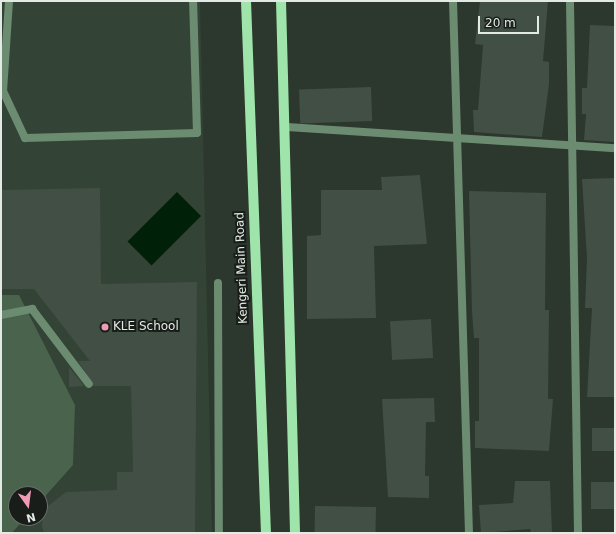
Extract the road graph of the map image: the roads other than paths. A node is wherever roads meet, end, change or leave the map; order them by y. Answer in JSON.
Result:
{"nodes":[{"id":1,"x":8,"y":1,"type":"edge"},
{"id":2,"x":193,"y":1,"type":"edge"},
{"id":3,"x":246,"y":1,"type":"edge"},
{"id":4,"x":282,"y":1,"type":"edge"},
{"id":5,"x":453,"y":1,"type":"edge"},
{"id":6,"x":570,"y":1,"type":"edge"},
{"id":7,"x":287,"y":127,"type":"junction"},
{"id":8,"x":455,"y":139,"type":"junction"},
{"id":9,"x":572,"y":145,"type":"junction"},
{"id":10,"x":615,"y":148,"type":"edge"},
{"id":11,"x":218,"y":283,"type":"dead end"},
{"id":12,"x":1,"y":315,"type":"edge"},
{"id":13,"x":89,"y":384,"type":"dead end"},
{"id":14,"x":219,"y":533,"type":"edge"},
{"id":15,"x":266,"y":533,"type":"edge"},
{"id":16,"x":295,"y":533,"type":"edge"},
{"id":17,"x":469,"y":533,"type":"edge"},
{"id":18,"x":578,"y":533,"type":"edge"}],
"edges":[{"from":1,"to":2,"type":"street"},
{"from":3,"to":15,"type":"main road","name":"Kengeri Main Road"},
{"from":4,"to":7,"type":"main road"},
{"from":5,"to":8,"type":"street"},
{"from":6,"to":9,"type":"street"},
{"from":7,"to":8,"type":"street"},
{"from":7,"to":16,"type":"main road"},
{"from":8,"to":9,"type":"street"},
{"from":8,"to":17,"type":"street"},
{"from":9,"to":10,"type":"street"},
{"from":9,"to":18,"type":"street"},
{"from":11,"to":14,"type":"street"},
{"from":12,"to":13,"type":"street"}]}
